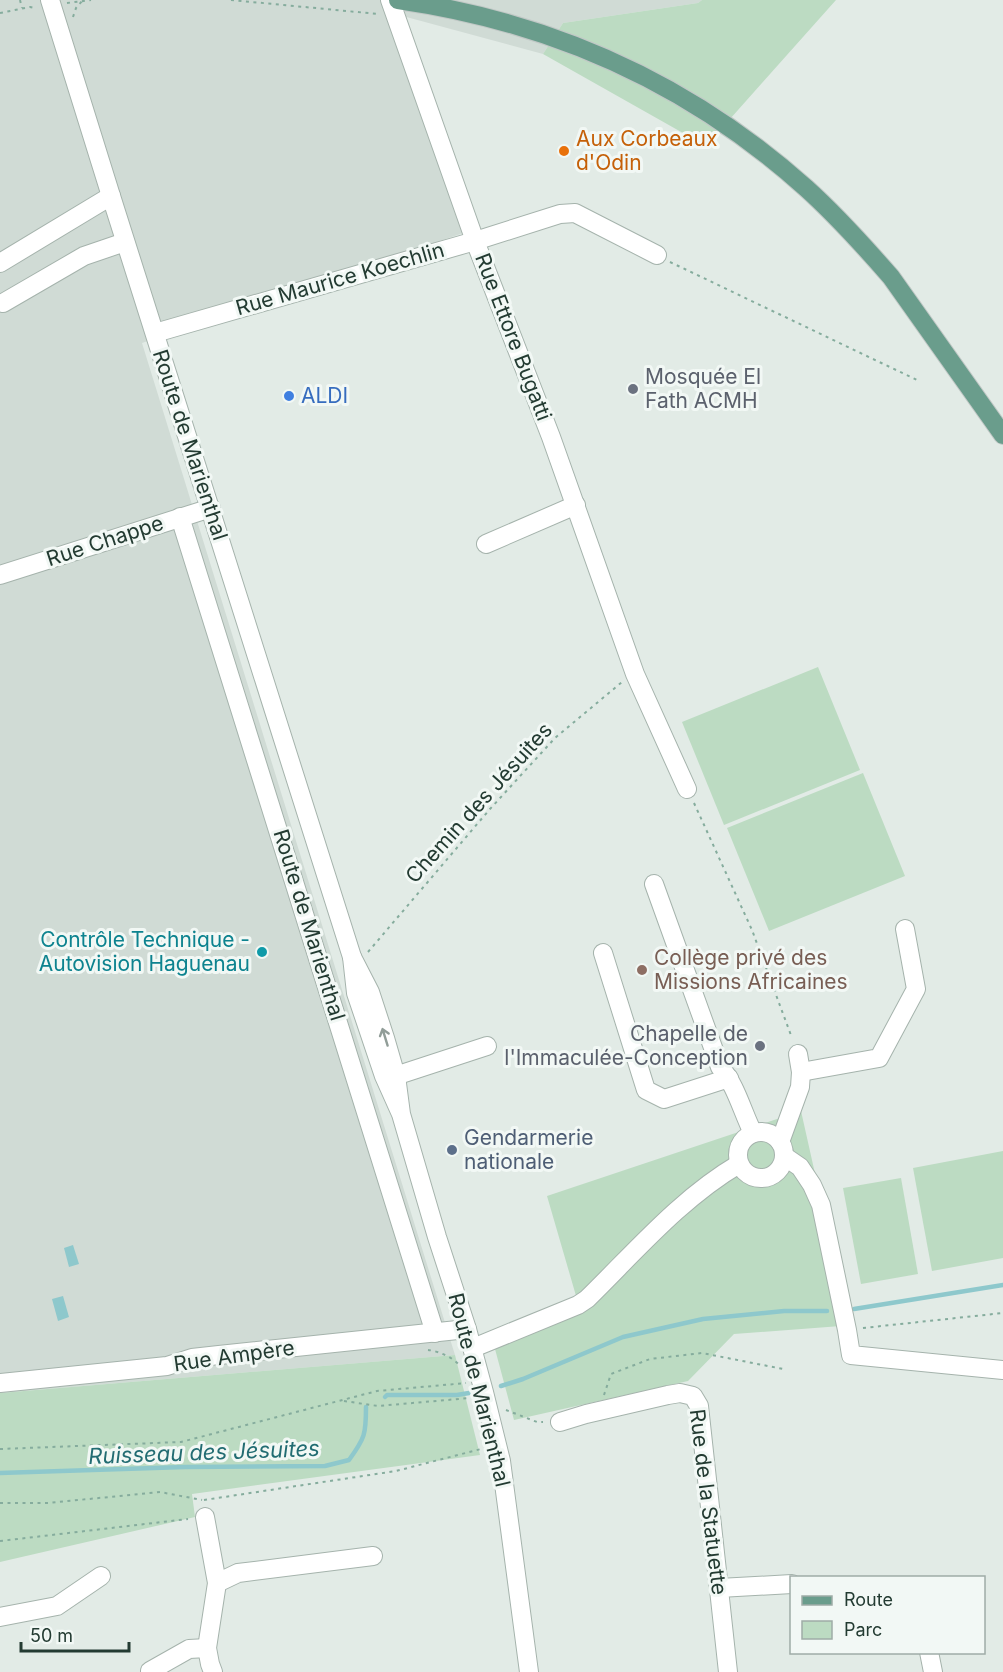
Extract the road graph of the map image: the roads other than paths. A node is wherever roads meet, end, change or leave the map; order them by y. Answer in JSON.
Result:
{"nodes":[{"id":1,"x":43,"y":4,"type":"edge"},
{"id":2,"x":395,"y":5,"type":"edge"},
{"id":3,"x":111,"y":196,"type":"junction"},
{"id":4,"x":475,"y":241,"type":"junction"},
{"id":5,"x":125,"y":242,"type":"junction"},
{"id":6,"x":659,"y":257,"type":"road end"},
{"id":7,"x":0,"y":263,"type":"edge"},
{"id":8,"x":3,"y":303,"type":"dead end"},
{"id":9,"x":155,"y":333,"type":"junction"},
{"id":10,"x":1003,"y":435,"type":"edge"},
{"id":11,"x":576,"y":506,"type":"junction"},
{"id":12,"x":211,"y":508,"type":"junction"},
{"id":13,"x":180,"y":517,"type":"junction"},
{"id":14,"x":486,"y":544,"type":"dead end"},
{"id":15,"x":0,"y":575,"type":"edge"},
{"id":16,"x":687,"y":789,"type":"road end"},
{"id":17,"x":654,"y":884,"type":"dead end"},
{"id":18,"x":905,"y":929,"type":"dead end"},
{"id":19,"x":603,"y":953,"type":"dead end"},
{"id":20,"x":487,"y":1046,"type":"dead end"},
{"id":21,"x":390,"y":1078,"type":"junction"},
{"id":22,"x":729,"y":1078,"type":"junction"},
{"id":23,"x":753,"y":1133,"type":"junction"},
{"id":24,"x":782,"y":1149,"type":"junction"},
{"id":25,"x":739,"y":1164,"type":"junction"},
{"id":26,"x":467,"y":1329,"type":"junction"},
{"id":27,"x":435,"y":1333,"type":"junction"},
{"id":28,"x":473,"y":1348,"type":"junction"},
{"id":29,"x":1003,"y":1370,"type":"edge"},
{"id":30,"x":0,"y":1383,"type":"edge"},
{"id":31,"x":560,"y":1422,"type":"road end"},
{"id":32,"x":205,"y":1517,"type":"road end"},
{"id":33,"x":373,"y":1556,"type":"dead end"},
{"id":34,"x":101,"y":1576,"type":"dead end"},
{"id":35,"x":217,"y":1583,"type":"junction"},
{"id":36,"x":790,"y":1584,"type":"edge"},
{"id":37,"x":719,"y":1588,"type":"junction"},
{"id":38,"x":0,"y":1617,"type":"edge"},
{"id":39,"x":207,"y":1648,"type":"junction"},
{"id":40,"x":930,"y":1654,"type":"edge"},
{"id":41,"x":150,"y":1671,"type":"edge"},
{"id":42,"x":213,"y":1672,"type":"edge"},
{"id":43,"x":530,"y":1672,"type":"edge"},
{"id":44,"x":728,"y":1672,"type":"edge"},
{"id":45,"x":933,"y":1672,"type":"edge"}],
"edges":[{"from":1,"to":3,"type":"street","name":"Route de Marienthal"},
{"from":2,"to":4,"type":"street","name":"Rue Ettore Bugatti"},
{"from":2,"to":10,"type":"main road"},
{"from":3,"to":5,"type":"street","name":"Route de Marienthal"},
{"from":3,"to":7,"type":"street"},
{"from":4,"to":6,"type":"street","name":"Rue Maurice Koechlin"},
{"from":4,"to":9,"type":"street","name":"Rue Maurice Koechlin"},
{"from":4,"to":11,"type":"street","name":"Rue Ettore Bugatti"},
{"from":5,"to":8,"type":"street"},
{"from":5,"to":9,"type":"street","name":"Route de Marienthal"},
{"from":9,"to":12,"type":"street","name":"Route de Marienthal"},
{"from":11,"to":14,"type":"street"},
{"from":11,"to":16,"type":"street","name":"Rue Ettore Bugatti"},
{"from":12,"to":13,"type":"street","name":"Rue Chappe"},
{"from":12,"to":21,"type":"street","name":"Route de Marienthal"},
{"from":13,"to":15,"type":"street","name":"Rue Chappe"},
{"from":13,"to":27,"type":"street","name":"Route de Marienthal"},
{"from":17,"to":22,"type":"street"},
{"from":18,"to":24,"type":"street"},
{"from":19,"to":22,"type":"street"},
{"from":20,"to":21,"type":"street"},
{"from":21,"to":26,"type":"street","name":"Route de Marienthal"},
{"from":22,"to":23,"type":"street"},
{"from":23,"to":24,"type":"street"},
{"from":23,"to":25,"type":"street"},
{"from":24,"to":25,"type":"street"},
{"from":24,"to":29,"type":"street"},
{"from":25,"to":28,"type":"street"},
{"from":26,"to":27,"type":"street","name":"Rue Ampère"},
{"from":26,"to":28,"type":"street","name":"Route de Marienthal"},
{"from":27,"to":30,"type":"street","name":"Rue Ampère"},
{"from":28,"to":43,"type":"street","name":"Route de Marienthal"},
{"from":31,"to":37,"type":"street","name":"Rue de la Statuette"},
{"from":32,"to":35,"type":"street"},
{"from":33,"to":35,"type":"street"},
{"from":34,"to":38,"type":"street"},
{"from":35,"to":39,"type":"street"},
{"from":36,"to":37,"type":"street"},
{"from":37,"to":44,"type":"street","name":"Rue de la Statuette"},
{"from":39,"to":41,"type":"street"},
{"from":39,"to":42,"type":"street"},
{"from":40,"to":45,"type":"street"}]}
